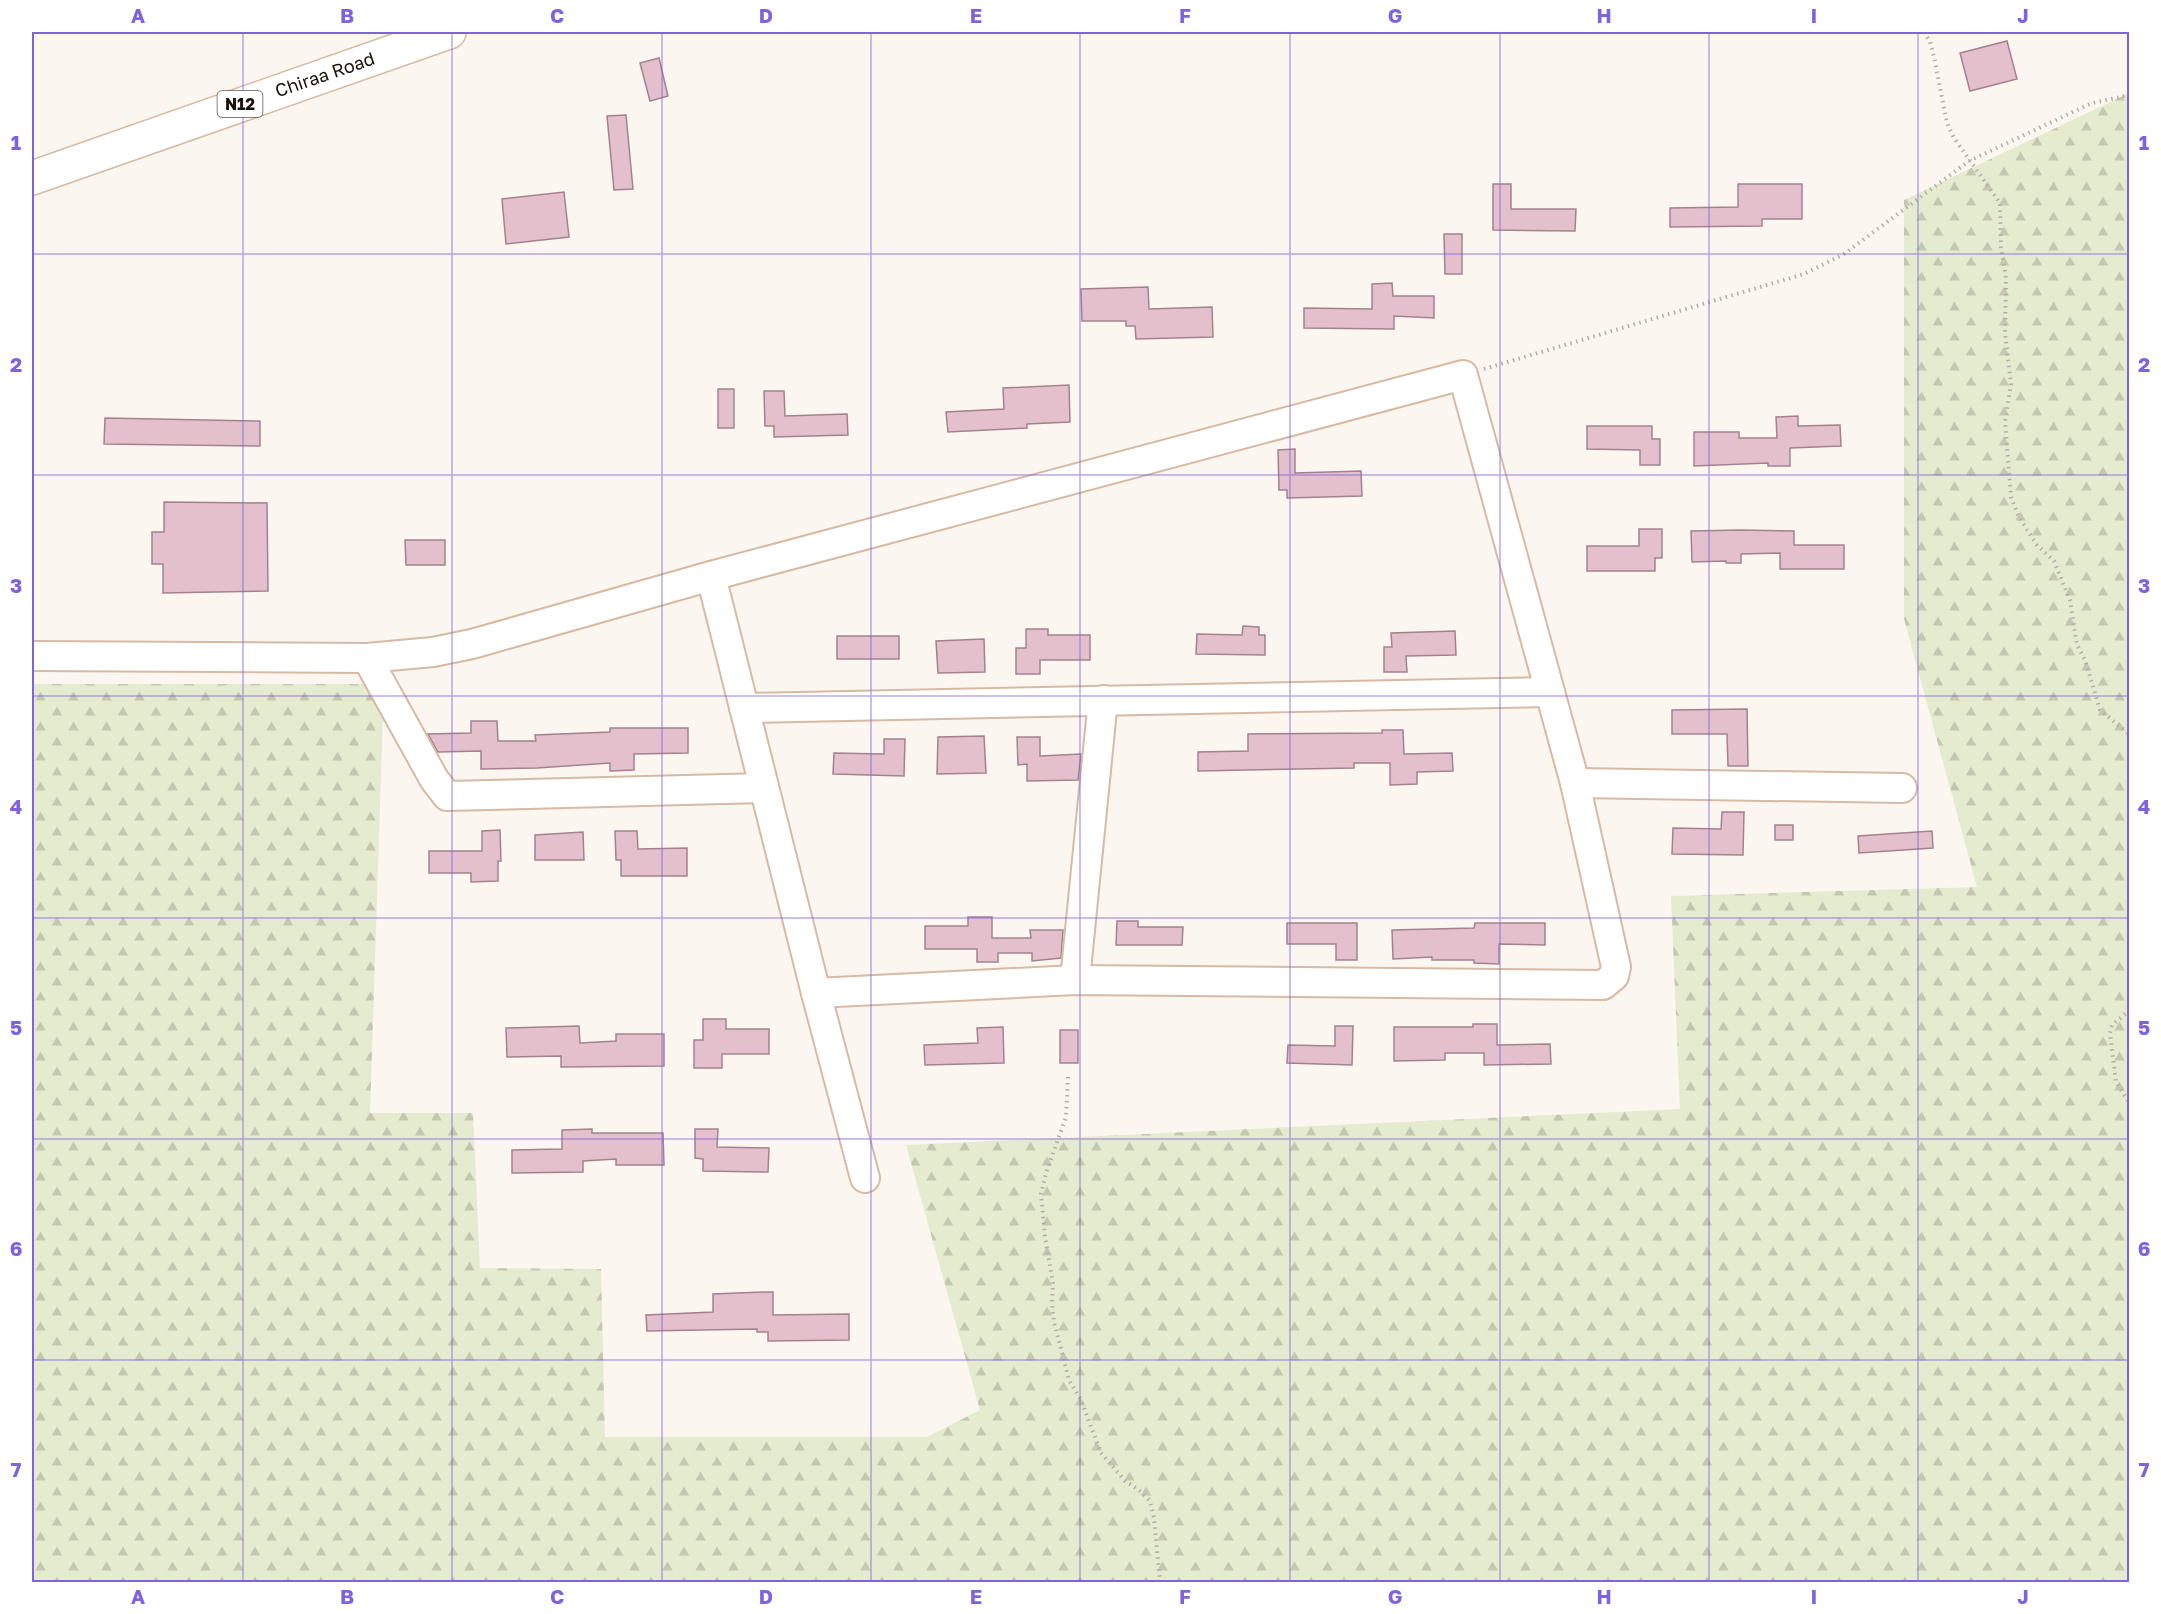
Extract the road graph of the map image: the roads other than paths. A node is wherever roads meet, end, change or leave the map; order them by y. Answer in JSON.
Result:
{"nodes":[{"id":1,"x":445,"y":32,"type":"edge"},
{"id":2,"x":32,"y":178,"type":"edge"},
{"id":3,"x":711,"y":576,"type":"junction"},
{"id":4,"x":32,"y":656,"type":"edge"},
{"id":5,"x":367,"y":658,"type":"junction"},
{"id":6,"x":1550,"y":692,"type":"junction"},
{"id":7,"x":1103,"y":700,"type":"junction"},
{"id":8,"x":744,"y":708,"type":"junction"},
{"id":9,"x":1575,"y":783,"type":"junction"},
{"id":10,"x":764,"y":788,"type":"junction"},
{"id":11,"x":1902,"y":788,"type":"dead end"},
{"id":12,"x":1075,"y":980,"type":"junction"},
{"id":13,"x":816,"y":993,"type":"junction"},
{"id":14,"x":864,"y":1178,"type":"dead end"}],
"edges":[{"from":1,"to":2,"type":"highway","name":"Chiraa Road","number":"N12"},
{"from":3,"to":5,"type":"street"},
{"from":3,"to":6,"type":"street"},
{"from":3,"to":8,"type":"street"},
{"from":4,"to":5,"type":"street"},
{"from":5,"to":10,"type":"street"},
{"from":6,"to":7,"type":"street"},
{"from":6,"to":9,"type":"street"},
{"from":7,"to":8,"type":"street"},
{"from":7,"to":12,"type":"street"},
{"from":8,"to":10,"type":"street"},
{"from":9,"to":11,"type":"street"},
{"from":9,"to":12,"type":"street"},
{"from":10,"to":13,"type":"street"},
{"from":12,"to":13,"type":"street"},
{"from":13,"to":14,"type":"street"}]}
